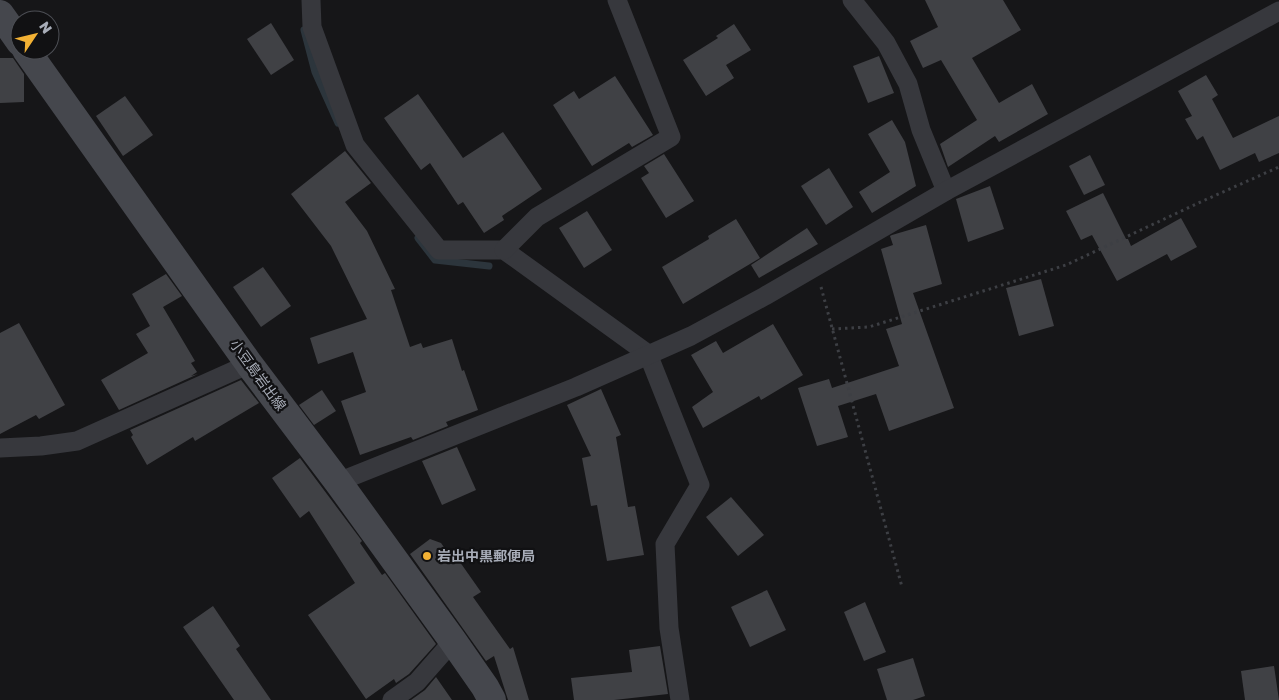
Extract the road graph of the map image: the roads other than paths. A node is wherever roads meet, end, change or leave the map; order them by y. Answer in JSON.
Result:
{"nodes":[{"id":1,"x":311,"y":0,"type":"edge"},
{"id":2,"x":617,"y":0,"type":"edge"},
{"id":3,"x":852,"y":0,"type":"edge"},
{"id":4,"x":1279,"y":11,"type":"edge"},
{"id":5,"x":0,"y":14,"type":"edge"},
{"id":6,"x":10,"y":28,"type":"edge"},
{"id":7,"x":33,"y":60,"type":"edge"},
{"id":8,"x":946,"y":191,"type":"junction"},
{"id":9,"x":504,"y":250,"type":"junction"},
{"id":10,"x":648,"y":354,"type":"junction"},
{"id":11,"x":249,"y":364,"type":"junction"},
{"id":12,"x":0,"y":448,"type":"edge"},
{"id":13,"x":338,"y":482,"type":"junction"},
{"id":14,"x":453,"y":641,"type":"junction"},
{"id":15,"x":392,"y":700,"type":"edge"},
{"id":16,"x":492,"y":700,"type":"edge"},
{"id":17,"x":680,"y":700,"type":"edge"}],
"edges":[{"from":1,"to":9,"type":"street"},
{"from":2,"to":9,"type":"street"},
{"from":3,"to":8,"type":"street"},
{"from":4,"to":8,"type":"street"},
{"from":5,"to":6,"type":"main road"},
{"from":7,"to":11,"type":"main road","name":"小豆島岩出線"},
{"from":8,"to":10,"type":"street"},
{"from":9,"to":10,"type":"street"},
{"from":10,"to":13,"type":"street"},
{"from":10,"to":17,"type":"street"},
{"from":11,"to":12,"type":"street"},
{"from":11,"to":13,"type":"main road","name":"小豆島岩出線"},
{"from":13,"to":14,"type":"main road","name":"小豆島岩出線"},
{"from":14,"to":15,"type":"street"},
{"from":14,"to":16,"type":"main road","name":"小豆島岩出線"}]}
